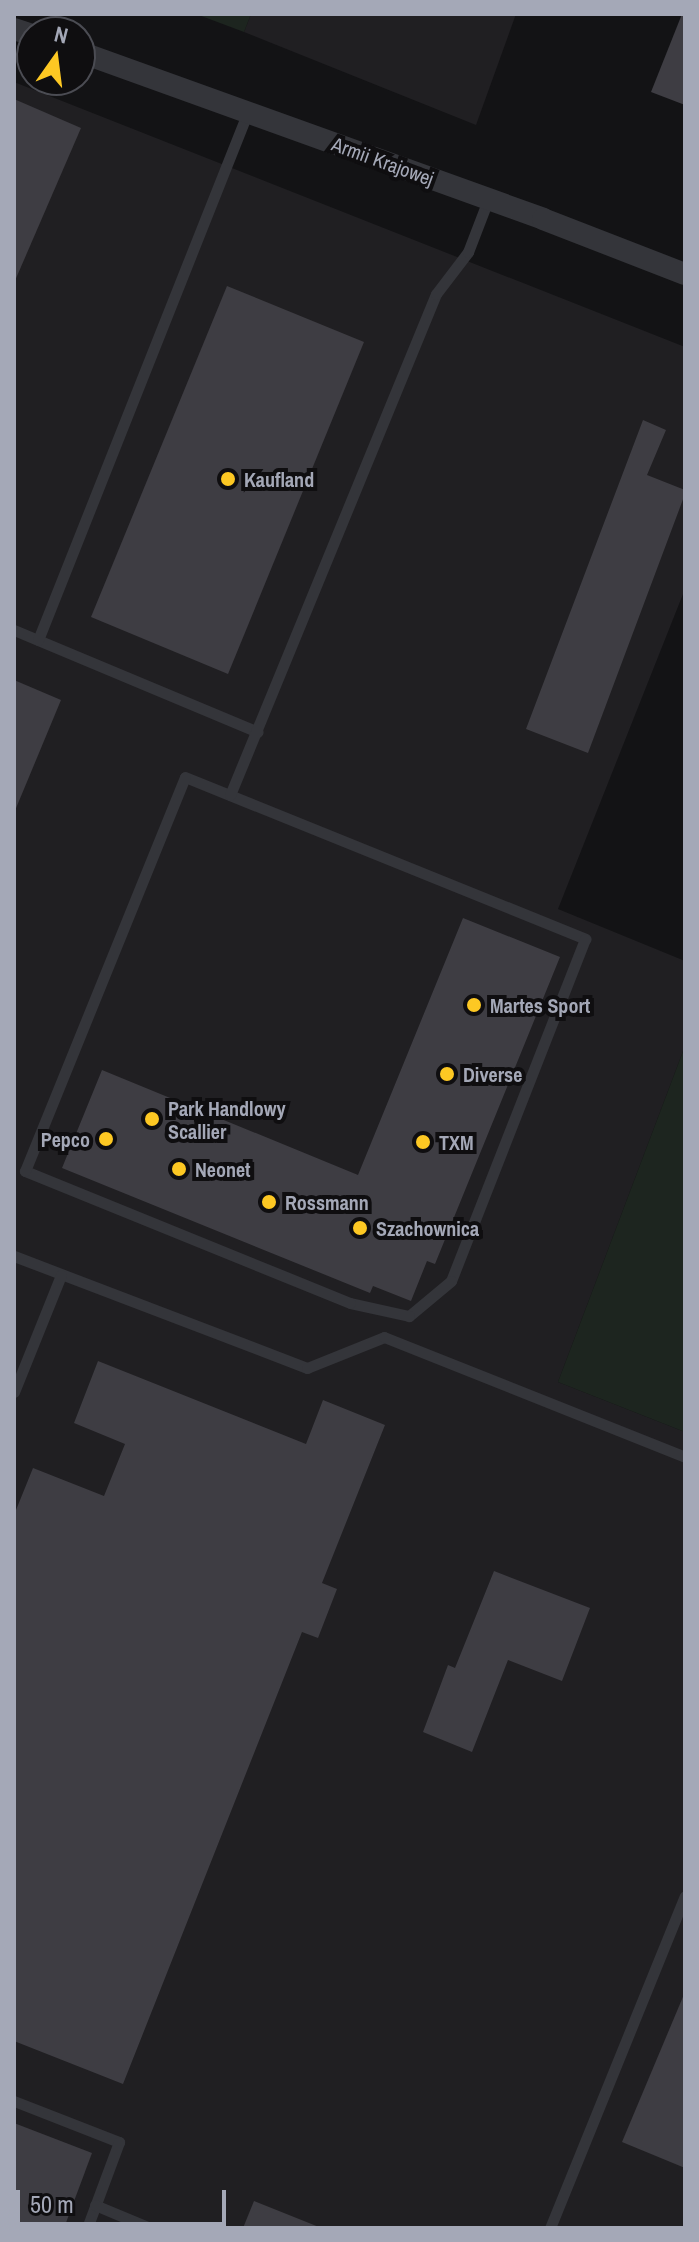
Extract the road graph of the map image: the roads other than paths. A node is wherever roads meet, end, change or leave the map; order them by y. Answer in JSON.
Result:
{"nodes":[{"id":1,"x":96,"y":58,"type":"edge"},
{"id":2,"x":247,"y":114,"type":"junction"},
{"id":3,"x":488,"y":200,"type":"junction"},
{"id":4,"x":685,"y":274,"type":"edge"},
{"id":5,"x":14,"y":630,"type":"edge"},
{"id":6,"x":38,"y":640,"type":"junction"},
{"id":7,"x":258,"y":732,"type":"junction"},
{"id":8,"x":230,"y":795,"type":"junction"},
{"id":9,"x":14,"y":1256,"type":"edge"},
{"id":10,"x":61,"y":1275,"type":"junction"},
{"id":11,"x":14,"y":1392,"type":"edge"},
{"id":12,"x":685,"y":1457,"type":"edge"},
{"id":13,"x":685,"y":1896,"type":"edge"},
{"id":14,"x":14,"y":2101,"type":"edge"},
{"id":15,"x":95,"y":2205,"type":"junction"},
{"id":16,"x":87,"y":2228,"type":"edge"},
{"id":17,"x":150,"y":2228,"type":"edge"},
{"id":18,"x":550,"y":2228,"type":"edge"}],
"edges":[{"from":1,"to":2,"type":"street","name":"Armii Krajowej"},
{"from":2,"to":3,"type":"street","name":"Armii Krajowej"},
{"from":2,"to":6,"type":"lane"},
{"from":3,"to":4,"type":"street","name":"Armii Krajowej"},
{"from":3,"to":7,"type":"lane"},
{"from":5,"to":6,"type":"lane"},
{"from":6,"to":7,"type":"lane"},
{"from":7,"to":8,"type":"lane"},
{"from":8,"to":8,"type":"lane"},
{"from":9,"to":10,"type":"lane"},
{"from":10,"to":11,"type":"lane"},
{"from":10,"to":12,"type":"lane"},
{"from":13,"to":18,"type":"lane"},
{"from":14,"to":15,"type":"lane"},
{"from":15,"to":16,"type":"lane"},
{"from":15,"to":17,"type":"lane"}]}
